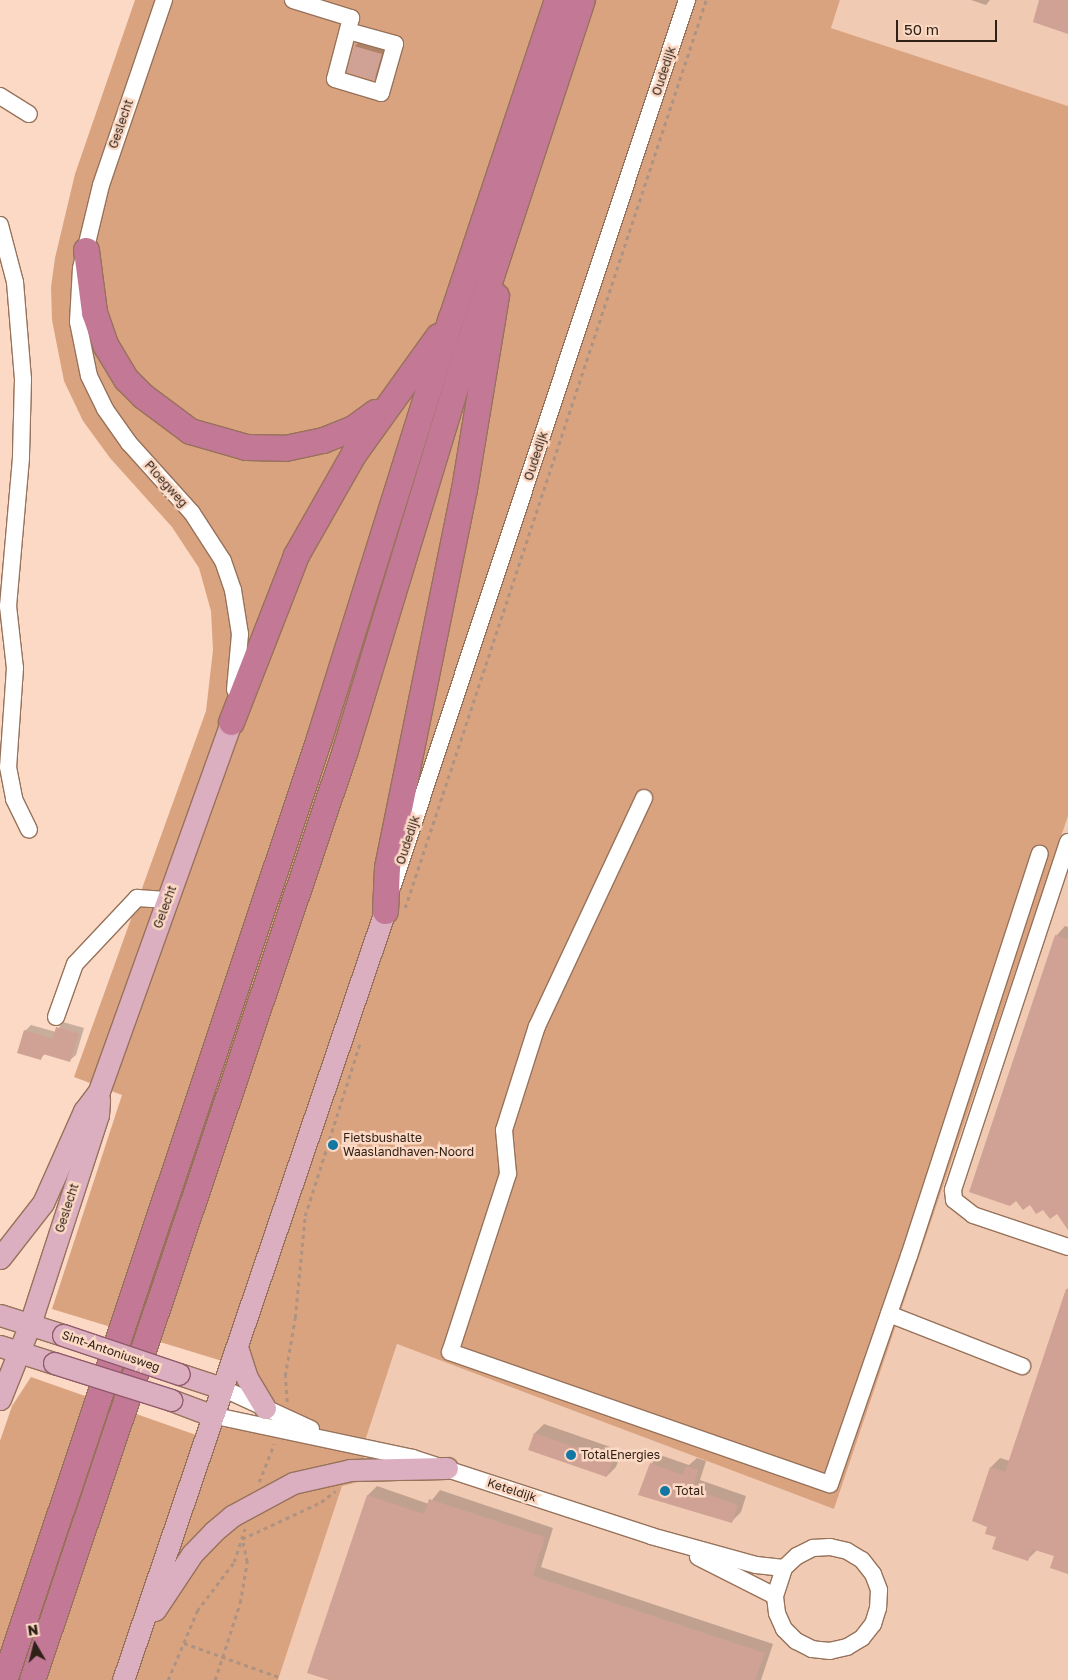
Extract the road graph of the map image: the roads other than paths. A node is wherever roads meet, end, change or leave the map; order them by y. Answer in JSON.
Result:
{"nodes":[{"id":1,"x":164,"y":0,"type":"edge"},
{"id":2,"x":293,"y":0,"type":"edge"},
{"id":3,"x":557,"y":0,"type":"edge"},
{"id":4,"x":582,"y":0,"type":"edge"},
{"id":5,"x":687,"y":0,"type":"edge"},
{"id":6,"x":348,"y":32,"type":"dead end"},
{"id":7,"x":0,"y":96,"type":"edge"},
{"id":8,"x":30,"y":114,"type":"dead end"},
{"id":9,"x":0,"y":225,"type":"edge"},
{"id":10,"x":504,"y":239,"type":"junction"},
{"id":11,"x":86,"y":250,"type":"junction"},
{"id":12,"x":451,"y":318,"type":"junction"},
{"id":13,"x":387,"y":403,"type":"junction"},
{"id":14,"x":231,"y":722,"type":"junction"},
{"id":15,"x":644,"y":798,"type":"dead end"},
{"id":16,"x":29,"y":830,"type":"dead end"},
{"id":17,"x":1068,"y":842,"type":"edge"},
{"id":18,"x":1040,"y":854,"type":"dead end"},
{"id":19,"x":167,"y":900,"type":"junction"},
{"id":20,"x":394,"y":910,"type":"junction"},
{"id":21,"x":56,"y":1016,"type":"dead end"},
{"id":22,"x":99,"y":1091,"type":"junction"},
{"id":23,"x":1068,"y":1247,"type":"edge"},
{"id":24,"x":0,"y":1258,"type":"edge"},
{"id":25,"x":888,"y":1314,"type":"junction"},
{"id":26,"x":0,"y":1315,"type":"edge"},
{"id":27,"x":30,"y":1324,"type":"junction"},
{"id":28,"x":237,"y":1347,"type":"junction"},
{"id":29,"x":10,"y":1349,"type":"edge"},
{"id":30,"x":1022,"y":1366,"type":"dead end"},
{"id":31,"x":222,"y":1388,"type":"junction"},
{"id":32,"x":0,"y":1399,"type":"edge"},
{"id":33,"x":265,"y":1408,"type":"junction"},
{"id":34,"x":211,"y":1416,"type":"junction"},
{"id":35,"x":372,"y":1450,"type":"junction"},
{"id":36,"x":447,"y":1468,"type":"junction"},
{"id":37,"x":651,"y":1536,"type":"junction"},
{"id":38,"x":784,"y":1568,"type":"junction"},
{"id":39,"x":774,"y":1596,"type":"junction"},
{"id":40,"x":140,"y":1634,"type":"junction"},
{"id":41,"x":4,"y":1680,"type":"edge"},
{"id":42,"x":32,"y":1680,"type":"edge"},
{"id":43,"x":123,"y":1680,"type":"edge"}],
"edges":[{"from":1,"to":11,"type":"street","name":"Geslecht"},
{"from":2,"to":6,"type":"street"},
{"from":3,"to":12,"type":"highway"},
{"from":4,"to":10,"type":"highway"},
{"from":5,"to":20,"type":"street","name":"Oudedijk"},
{"from":7,"to":8,"type":"street"},
{"from":9,"to":16,"type":"street"},
{"from":10,"to":20,"type":"highway"},
{"from":10,"to":42,"type":"highway"},
{"from":11,"to":13,"type":"highway"},
{"from":11,"to":14,"type":"street","name":"Ploegweg"},
{"from":12,"to":13,"type":"highway"},
{"from":12,"to":41,"type":"highway"},
{"from":13,"to":14,"type":"highway"},
{"from":14,"to":19,"type":"main road","name":"Gelecht"},
{"from":15,"to":25,"type":"street"},
{"from":17,"to":23,"type":"street"},
{"from":18,"to":25,"type":"street"},
{"from":19,"to":21,"type":"street"},
{"from":19,"to":22,"type":"main road","name":"Gelecht"},
{"from":20,"to":28,"type":"main road"},
{"from":22,"to":24,"type":"main road"},
{"from":22,"to":27,"type":"main road","name":"Geslecht"},
{"from":25,"to":30,"type":"street"},
{"from":26,"to":27,"type":"main road","name":"Sint-Antoniusweg"},
{"from":27,"to":29,"type":"main road","name":"Geslecht"},
{"from":27,"to":31,"type":"main road","name":"Sint-Antoniusweg","bridge":true},
{"from":28,"to":31,"type":"main road"},
{"from":28,"to":33,"type":"main road"},
{"from":29,"to":32,"type":"main road","name":"Geslecht"},
{"from":29,"to":34,"type":"main road","bridge":true},
{"from":31,"to":33,"type":"street","name":"Keteldijk"},
{"from":31,"to":34,"type":"main road"},
{"from":33,"to":35,"type":"street","name":"Keteldijk"},
{"from":34,"to":35,"type":"street","name":"Keteldijk"},
{"from":34,"to":40,"type":"main road"},
{"from":35,"to":36,"type":"street","name":"Keteldijk"},
{"from":36,"to":37,"type":"street","name":"Keteldijk"},
{"from":36,"to":40,"type":"main road"},
{"from":37,"to":38,"type":"street","name":"Keteldijk"},
{"from":37,"to":39,"type":"street","name":"Keteldijk"},
{"from":38,"to":39,"type":"street"},
{"from":38,"to":39,"type":"street"},
{"from":40,"to":43,"type":"main road"}]}
